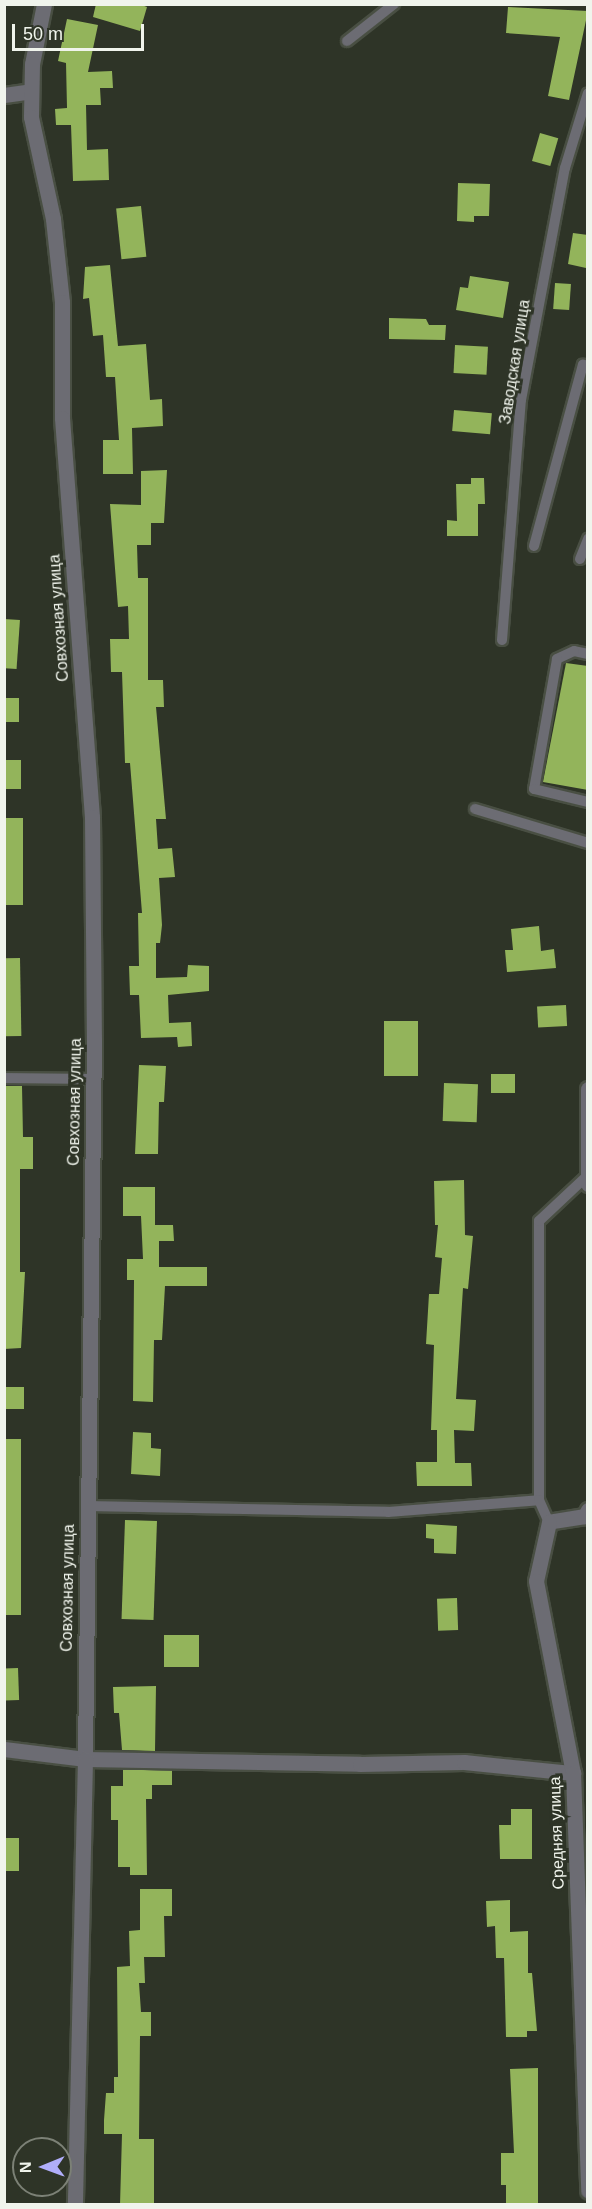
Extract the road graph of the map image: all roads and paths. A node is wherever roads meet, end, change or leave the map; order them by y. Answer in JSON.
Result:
{"nodes":[{"id":1,"x":44,"y":4,"type":"edge"},
{"id":2,"x":394,"y":4,"type":"edge"},
{"id":3,"x":347,"y":41,"type":"dead end"},
{"id":4,"x":31,"y":91,"type":"junction"},
{"id":5,"x":588,"y":93,"type":"edge"},
{"id":6,"x":4,"y":95,"type":"edge"},
{"id":7,"x":588,"y":366,"type":"edge"},
{"id":8,"x":588,"y":538,"type":"edge"},
{"id":9,"x":534,"y":546,"type":"dead end"},
{"id":10,"x":580,"y":559,"type":"dead end"},
{"id":11,"x":502,"y":640,"type":"dead end"},
{"id":12,"x":588,"y":654,"type":"edge"},
{"id":13,"x":588,"y":802,"type":"edge"},
{"id":14,"x":475,"y":809,"type":"dead end"},
{"id":15,"x":588,"y":843,"type":"edge"},
{"id":16,"x":4,"y":1078,"type":"edge"},
{"id":17,"x":93,"y":1079,"type":"junction"},
{"id":18,"x":588,"y":1089,"type":"edge"},
{"id":19,"x":587,"y":1176,"type":"edge"},
{"id":20,"x":588,"y":1184,"type":"edge"},
{"id":21,"x":538,"y":1500,"type":"junction"},
{"id":22,"x":87,"y":1506,"type":"junction"},
{"id":23,"x":588,"y":1510,"type":"edge"},
{"id":24,"x":549,"y":1522,"type":"junction"},
{"id":25,"x":4,"y":1749,"type":"edge"},
{"id":26,"x":85,"y":1759,"type":"junction"},
{"id":27,"x":580,"y":1774,"type":"edge"},
{"id":28,"x":588,"y":2191,"type":"edge"},
{"id":29,"x":75,"y":2205,"type":"edge"}],
"edges":[{"from":1,"to":4,"type":"street","name":"Совхозная улица"},
{"from":2,"to":3,"type":"lane"},
{"from":4,"to":6,"type":"street"},
{"from":4,"to":17,"type":"street","name":"Совхозная улица"},
{"from":5,"to":11,"type":"lane","name":"Заводская улица"},
{"from":7,"to":9,"type":"lane"},
{"from":8,"to":10,"type":"lane"},
{"from":12,"to":13,"type":"lane"},
{"from":14,"to":15,"type":"lane"},
{"from":16,"to":17,"type":"lane"},
{"from":17,"to":22,"type":"street","name":"Совхозная улица"},
{"from":18,"to":19,"type":"street"},
{"from":19,"to":20,"type":"street"},
{"from":19,"to":21,"type":"lane"},
{"from":21,"to":22,"type":"lane"},
{"from":21,"to":24,"type":"lane"},
{"from":22,"to":26,"type":"street","name":"Совхозная улица"},
{"from":23,"to":24,"type":"street"},
{"from":24,"to":27,"type":"street","name":"Средняя улица"},
{"from":25,"to":26,"type":"street"},
{"from":26,"to":27,"type":"street"},
{"from":26,"to":29,"type":"street","name":"Совхозная улица"},
{"from":27,"to":28,"type":"street","name":"Средняя улица"}]}
